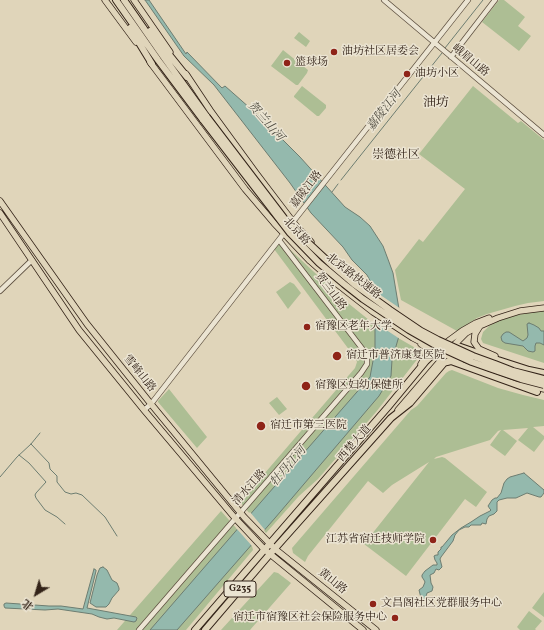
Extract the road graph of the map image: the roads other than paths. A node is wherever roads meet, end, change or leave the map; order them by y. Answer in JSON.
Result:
{"nodes":[{"id":1,"x":105,"y":0,"type":"edge"},
{"id":2,"x":111,"y":0,"type":"edge"},
{"id":3,"x":116,"y":0,"type":"edge"},
{"id":4,"x":124,"y":0,"type":"edge"},
{"id":5,"x":128,"y":0,"type":"edge"},
{"id":6,"x":134,"y":0,"type":"edge"},
{"id":7,"x":384,"y":0,"type":"edge"},
{"id":8,"x":468,"y":0,"type":"edge"},
{"id":9,"x":495,"y":0,"type":"edge"},
{"id":10,"x":435,"y":43,"type":"junction"},
{"id":11,"x":451,"y":57,"type":"junction"},
{"id":12,"x":152,"y":64,"type":"junction"},
{"id":13,"x":187,"y":77,"type":"junction"},
{"id":14,"x":205,"y":118,"type":"junction"},
{"id":15,"x":544,"y":135,"type":"edge"},
{"id":16,"x":0,"y":200,"type":"edge"},
{"id":17,"x":0,"y":213,"type":"edge"},
{"id":18,"x":294,"y":222,"type":"junction"},
{"id":19,"x":284,"y":234,"type":"junction"},
{"id":20,"x":279,"y":240,"type":"junction"},
{"id":21,"x":32,"y":260,"type":"junction"},
{"id":22,"x":0,"y":291,"type":"edge"},
{"id":23,"x":544,"y":307,"type":"edge"},
{"id":24,"x":480,"y":326,"type":"junction"},
{"id":25,"x":413,"y":338,"type":"junction"},
{"id":26,"x":447,"y":342,"type":"junction"},
{"id":27,"x":454,"y":345,"type":"junction"},
{"id":28,"x":437,"y":350,"type":"junction"},
{"id":29,"x":446,"y":355,"type":"junction"},
{"id":30,"x":367,"y":356,"type":"joint"},
{"id":31,"x":512,"y":364,"type":"junction"},
{"id":32,"x":477,"y":369,"type":"junction"},
{"id":33,"x":544,"y":376,"type":"edge"},
{"id":34,"x":517,"y":385,"type":"junction"},
{"id":35,"x":544,"y":385,"type":"edge"},
{"id":36,"x":544,"y":389,"type":"edge"},
{"id":37,"x":541,"y":393,"type":"edge"},
{"id":38,"x":151,"y":404,"type":"junction"},
{"id":39,"x":144,"y":410,"type":"junction"},
{"id":40,"x":383,"y":412,"type":"junction"},
{"id":41,"x":391,"y":418,"type":"junction"},
{"id":42,"x":242,"y":515,"type":"junction"},
{"id":43,"x":237,"y":520,"type":"junction"},
{"id":44,"x":270,"y":544,"type":"junction"},
{"id":45,"x":264,"y":549,"type":"junction"},
{"id":46,"x":275,"y":549,"type":"junction"},
{"id":47,"x":270,"y":554,"type":"junction"},
{"id":48,"x":138,"y":630,"type":"edge"},
{"id":49,"x":195,"y":630,"type":"edge"},
{"id":50,"x":205,"y":630,"type":"edge"},
{"id":51,"x":363,"y":630,"type":"edge"},
{"id":52,"x":376,"y":630,"type":"edge"}],
"edges":[{"from":1,"to":12,"type":"main road","name":"北京路"},
{"from":2,"to":12,"type":"highway"},
{"from":3,"to":14,"type":"highway","name":"北京路快速路"},
{"from":4,"to":14,"type":"highway","name":"北京路快速路"},
{"from":5,"to":13,"type":"highway"},
{"from":6,"to":13,"type":"main road","name":"北京路"},
{"from":7,"to":10,"type":"street","name":"峨眉山路"},
{"from":8,"to":10,"type":"street","name":"嘉陵江路"},
{"from":9,"to":11,"type":"street"},
{"from":10,"to":11,"type":"street","name":"峨眉山路"},
{"from":10,"to":18,"type":"street","name":"嘉陵江路"},
{"from":11,"to":15,"type":"street","name":"峨眉山路"},
{"from":12,"to":19,"type":"main road","name":"北京路"},
{"from":13,"to":18,"type":"main road","name":"北京路"},
{"from":14,"to":33,"type":"highway","name":"北京路快速路","bridge":true},
{"from":14,"to":35,"type":"highway","name":"北京路快速路","bridge":true},
{"from":16,"to":38,"type":"main road","name":"雪峰山路"},
{"from":17,"to":21,"type":"main road","name":"雪峰山路"},
{"from":18,"to":19,"type":"street","name":"嘉陵江路"},
{"from":18,"to":26,"type":"main road","name":"北京路","bridge":true},
{"from":19,"to":20,"type":"street","name":"嘉陵江路"},
{"from":19,"to":25,"type":"main road","name":"北京路"},
{"from":20,"to":30,"type":"street","name":"贺兰山路"},
{"from":20,"to":38,"type":"street","name":"嘉陵江路"},
{"from":21,"to":22,"type":"street"},
{"from":21,"to":39,"type":"main road","name":"雪峰山路"},
{"from":23,"to":24,"type":"main road","name":"西楚大道"},
{"from":23,"to":26,"type":"main road","name":"西楚大道"},
{"from":24,"to":27,"type":"main road","name":"西楚大道"},
{"from":24,"to":31,"type":"main road"},
{"from":25,"to":28,"type":"main road","name":"北京路"},
{"from":25,"to":40,"type":"main road"},
{"from":26,"to":27,"type":"highway"},
{"from":26,"to":28,"type":"highway","name":"西楚大道"},
{"from":27,"to":29,"type":"main road","name":"西楚大道"},
{"from":27,"to":31,"type":"highway"},
{"from":27,"to":33,"type":"main road"},
{"from":28,"to":29,"type":"main road","name":"北京路"},
{"from":28,"to":40,"type":"highway","name":"西楚大道"},
{"from":29,"to":32,"type":"main road","name":"北京路"},
{"from":29,"to":41,"type":"main road","name":"西楚大道"},
{"from":30,"to":42,"type":"street","name":"清水江路"},
{"from":31,"to":33,"type":"highway"},
{"from":32,"to":34,"type":"highway"},
{"from":32,"to":36,"type":"main road","name":"北京路"},
{"from":34,"to":37,"type":"highway"},
{"from":34,"to":41,"type":"highway"},
{"from":38,"to":39,"type":"street","name":"嘉陵江路"},
{"from":38,"to":42,"type":"main road","name":"雪峰山路"},
{"from":39,"to":43,"type":"main road","name":"雪峰山路"},
{"from":40,"to":44,"type":"highway","name":"西楚大道"},
{"from":41,"to":46,"type":"highway","name":"西楚大道"},
{"from":42,"to":43,"type":"street","name":"清水江路"},
{"from":42,"to":44,"type":"main road","name":"雪峰山路"},
{"from":43,"to":45,"type":"main road","name":"雪峰山路"},
{"from":43,"to":48,"type":"street","name":"清水江路"},
{"from":44,"to":45,"type":"highway","number":"G235"},
{"from":44,"to":46,"type":"main road","name":"雪峰山路"},
{"from":45,"to":47,"type":"main road","name":"黄山路"},
{"from":45,"to":49,"type":"highway","number":"G235"},
{"from":46,"to":47,"type":"highway","name":"西楚大道","number":"G235"},
{"from":46,"to":52,"type":"main road","name":"黄山路"},
{"from":47,"to":50,"type":"highway","name":"西楚大道","number":"G235"},
{"from":47,"to":51,"type":"main road","name":"黄山路"}]}
